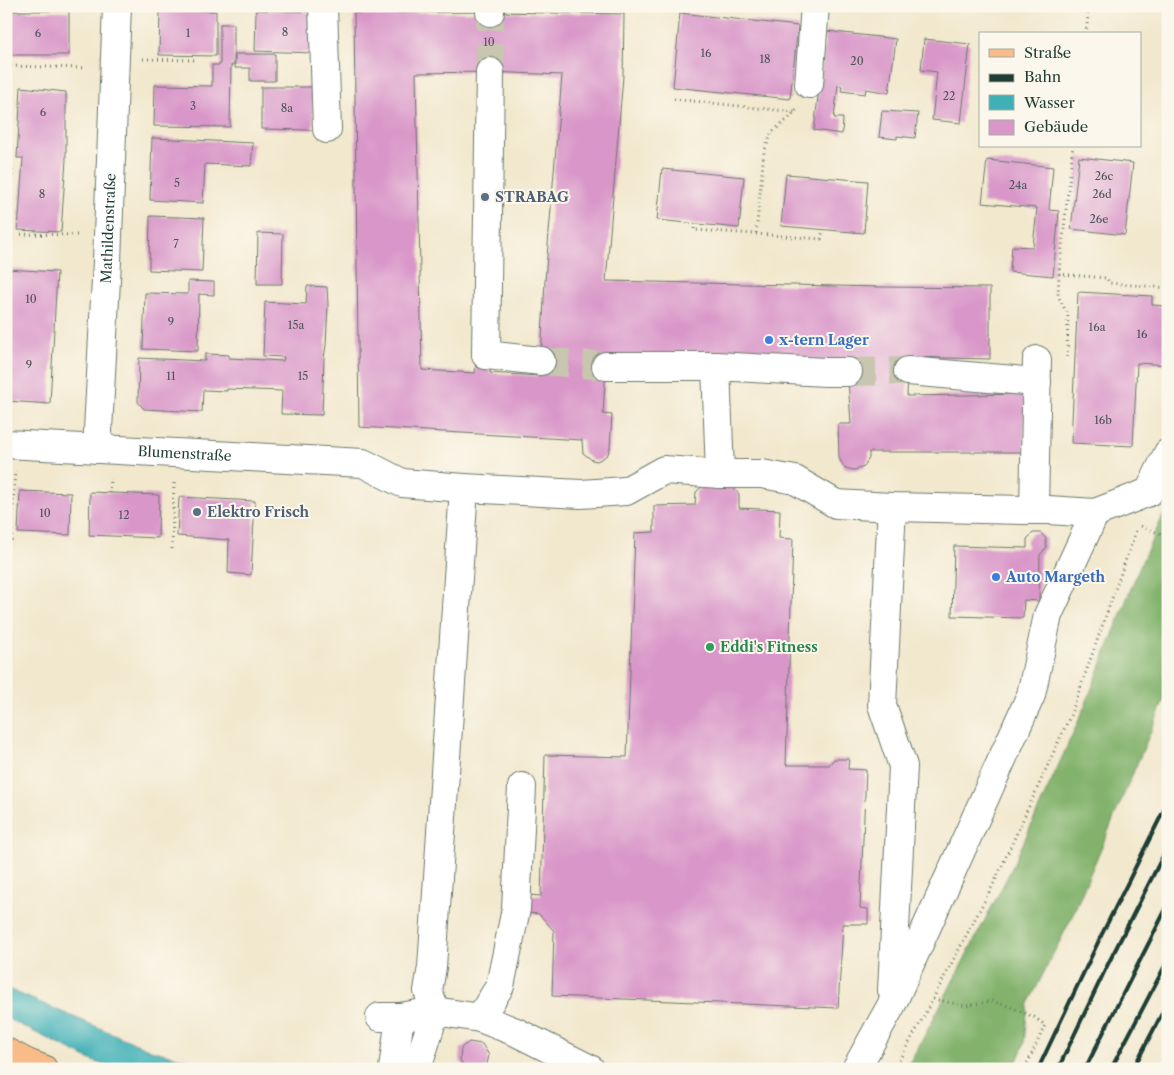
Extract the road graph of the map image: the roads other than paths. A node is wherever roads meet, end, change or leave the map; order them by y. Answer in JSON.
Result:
{"nodes":[{"id":1,"x":117,"y":6,"type":"edge"},
{"id":2,"x":323,"y":6,"type":"edge"},
{"id":3,"x":815,"y":6,"type":"edge"},
{"id":4,"x":490,"y":72,"type":"tunnel mouth"},
{"id":5,"x":809,"y":84,"type":"road end"},
{"id":6,"x":327,"y":129,"type":"dead end"},
{"id":7,"x":541,"y":361,"type":"tunnel mouth"},
{"id":8,"x":606,"y":366,"type":"tunnel mouth"},
{"id":9,"x":716,"y":366,"type":"junction"},
{"id":10,"x":908,"y":371,"type":"tunnel mouth"},
{"id":11,"x":848,"y":372,"type":"tunnel mouth"},
{"id":12,"x":11,"y":445,"type":"edge"},
{"id":13,"x":97,"y":449,"type":"junction"},
{"id":14,"x":1168,"y":453,"type":"edge"},
{"id":15,"x":720,"y":474,"type":"junction"},
{"id":16,"x":464,"y":488,"type":"junction"},
{"id":17,"x":892,"y":507,"type":"junction"},
{"id":18,"x":1034,"y":510,"type":"junction"},
{"id":19,"x":1095,"y":513,"type":"junction"},
{"id":20,"x":522,"y":787,"type":"dead end"},
{"id":21,"x":892,"y":1004,"type":"junction"},
{"id":22,"x":435,"y":1011,"type":"junction"},
{"id":23,"x":480,"y":1018,"type":"junction"},
{"id":24,"x":6,"y":1052,"type":"edge"},
{"id":25,"x":44,"y":1069,"type":"edge"},
{"id":26,"x":393,"y":1069,"type":"edge"},
{"id":27,"x":416,"y":1069,"type":"edge"},
{"id":28,"x":590,"y":1069,"type":"edge"},
{"id":29,"x":856,"y":1069,"type":"edge"}],
"edges":[{"from":1,"to":13,"type":"street","name":"Mathildenstraße"},
{"from":2,"to":6,"type":"street"},
{"from":3,"to":5,"type":"street"},
{"from":4,"to":7,"type":"street"},
{"from":8,"to":9,"type":"street"},
{"from":9,"to":11,"type":"street"},
{"from":9,"to":15,"type":"street"},
{"from":10,"to":18,"type":"street"},
{"from":12,"to":13,"type":"street","name":"Blumenstraße"},
{"from":13,"to":16,"type":"street","name":"Blumenstraße"},
{"from":14,"to":19,"type":"street"},
{"from":15,"to":16,"type":"street"},
{"from":15,"to":17,"type":"street"},
{"from":16,"to":22,"type":"street"},
{"from":17,"to":18,"type":"street"},
{"from":17,"to":21,"type":"street"},
{"from":18,"to":19,"type":"street"},
{"from":19,"to":21,"type":"street"},
{"from":20,"to":23,"type":"street"},
{"from":21,"to":29,"type":"street"},
{"from":22,"to":23,"type":"street"},
{"from":22,"to":26,"type":"street"},
{"from":22,"to":27,"type":"street"},
{"from":23,"to":28,"type":"street"},
{"from":24,"to":25,"type":"main road"}]}
